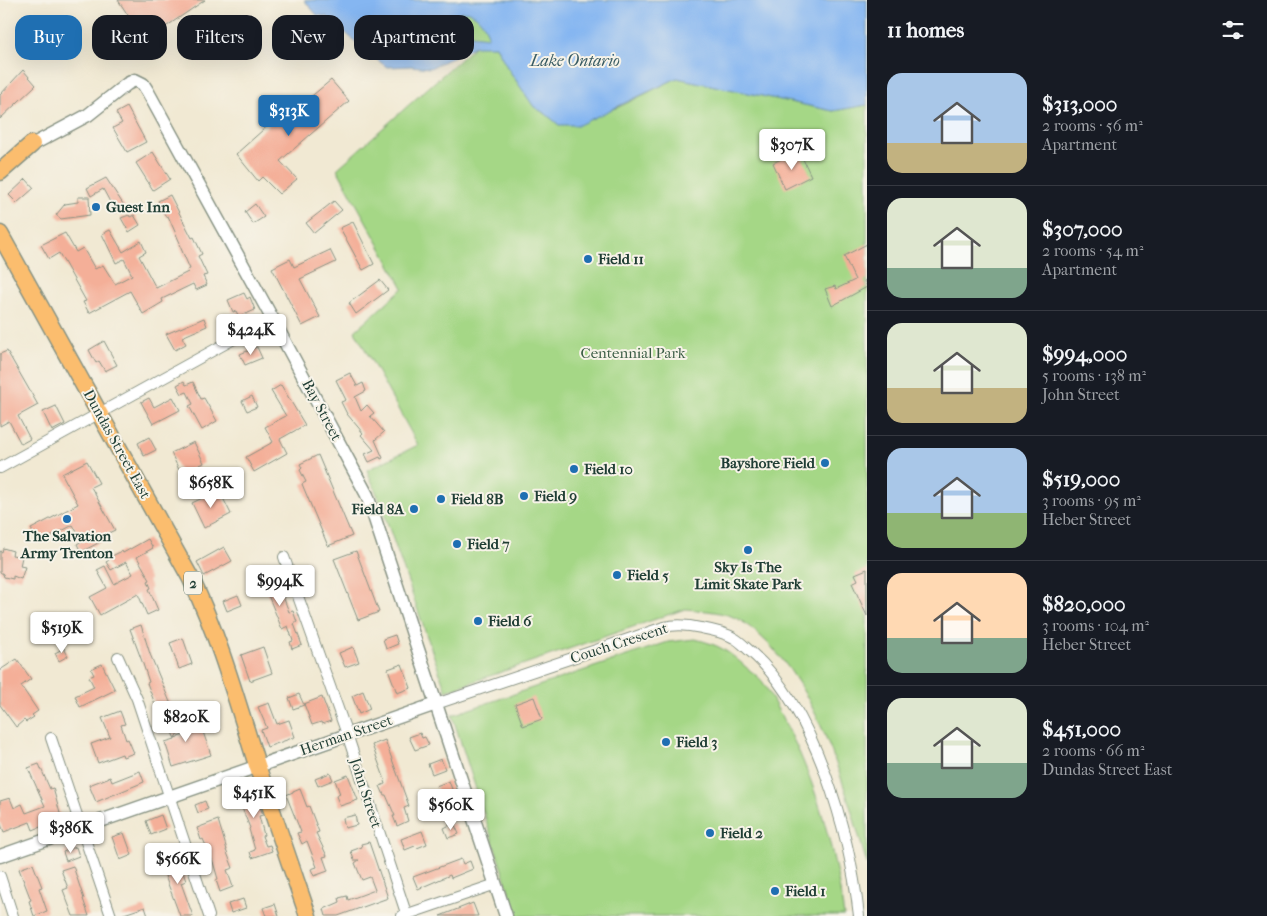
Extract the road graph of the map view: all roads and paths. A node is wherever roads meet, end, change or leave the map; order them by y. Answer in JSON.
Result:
{"nodes":[{"id":1,"x":32,"y":144,"type":"junction"},
{"id":2,"x":0,"y":162,"type":"edge"},
{"id":3,"x":0,"y":172,"type":"edge"},
{"id":4,"x":0,"y":234,"type":"edge"},
{"id":5,"x":272,"y":318,"type":"junction"},
{"id":6,"x":99,"y":412,"type":"junction"},
{"id":7,"x":0,"y":468,"type":"edge"},
{"id":8,"x":284,"y":557,"type":"dead end"},
{"id":9,"x":118,"y":657,"type":"dead end"},
{"id":10,"x":436,"y":704,"type":"junction"},
{"id":11,"x":347,"y":734,"type":"junction"},
{"id":12,"x":51,"y":738,"type":"dead end"},
{"id":13,"x":258,"y":767,"type":"junction"},
{"id":14,"x":169,"y":798,"type":"junction"},
{"id":15,"x":81,"y":828,"type":"junction"},
{"id":16,"x":0,"y":856,"type":"edge"},
{"id":17,"x":0,"y":876,"type":"edge"},
{"id":18,"x":496,"y":884,"type":"junction"},
{"id":19,"x":13,"y":916,"type":"edge"},
{"id":20,"x":111,"y":916,"type":"edge"},
{"id":21,"x":209,"y":916,"type":"edge"},
{"id":22,"x":308,"y":916,"type":"edge"},
{"id":23,"x":405,"y":916,"type":"edge"},
{"id":24,"x":506,"y":916,"type":"edge"},
{"id":25,"x":859,"y":916,"type":"edge"}],
"edges":[{"from":1,"to":2,"type":"street","name":"Bay Street"},
{"from":1,"to":3,"type":"main road"},
{"from":1,"to":5,"type":"street","name":"Bay Street"},
{"from":4,"to":6,"type":"main road","name":"Dundas Street East","number":"2"},
{"from":5,"to":6,"type":"street"},
{"from":5,"to":10,"type":"street","name":"Bay Street"},
{"from":6,"to":7,"type":"street"},
{"from":6,"to":13,"type":"main road","name":"Dundas Street East","number":"2"},
{"from":8,"to":11,"type":"street","name":"John Street"},
{"from":9,"to":14,"type":"street"},
{"from":10,"to":11,"type":"street","name":"Herman Street"},
{"from":10,"to":18,"type":"street","name":"Bay Street"},
{"from":10,"to":25,"type":"street","name":"Couch Crescent"},
{"from":11,"to":13,"type":"street","name":"Herman Street"},
{"from":11,"to":23,"type":"street","name":"John Street"},
{"from":12,"to":15,"type":"street"},
{"from":13,"to":14,"type":"street","name":"Herman Street"},
{"from":13,"to":22,"type":"main road","name":"Dundas Street East","number":"2"},
{"from":14,"to":15,"type":"street","name":"Herman Street"},
{"from":14,"to":21,"type":"street"},
{"from":15,"to":16,"type":"street","name":"Herman Street"},
{"from":15,"to":20,"type":"street"},
{"from":17,"to":19,"type":"street"},
{"from":18,"to":23,"type":"street"},
{"from":18,"to":24,"type":"street","name":"Bay Street"}]}
